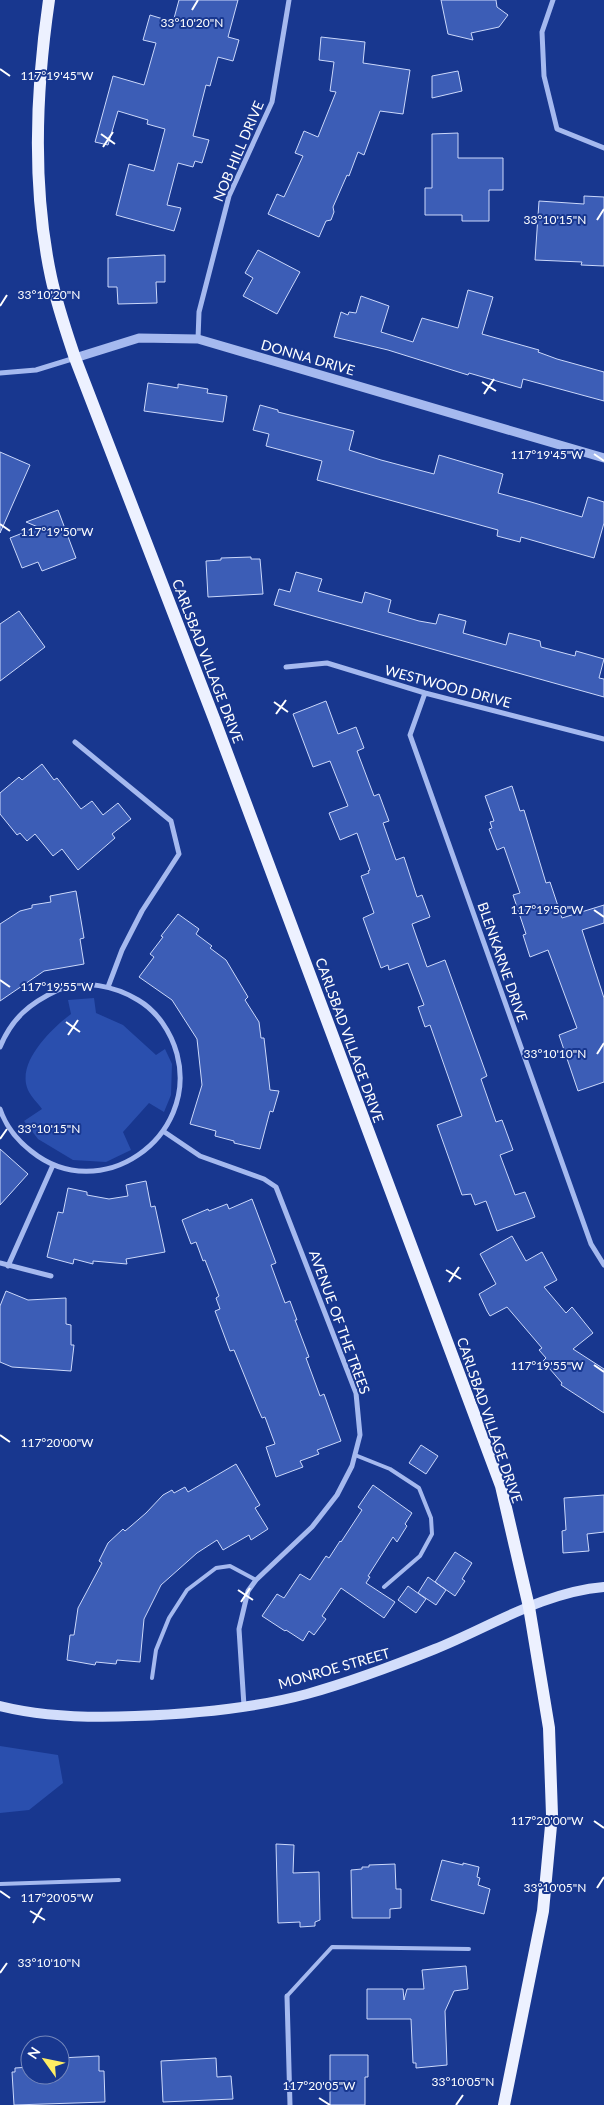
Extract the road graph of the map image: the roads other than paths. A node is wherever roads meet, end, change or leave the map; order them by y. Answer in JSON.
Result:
{"nodes":[{"id":1,"x":49,"y":0,"type":"edge"},
{"id":2,"x":289,"y":0,"type":"edge"},
{"id":3,"x":553,"y":0,"type":"edge"},
{"id":4,"x":604,"y":148,"type":"edge"},
{"id":5,"x":198,"y":339,"type":"junction"},
{"id":6,"x":75,"y":358,"type":"junction"},
{"id":7,"x":0,"y":372,"type":"edge"},
{"id":8,"x":604,"y":458,"type":"edge"},
{"id":9,"x":286,"y":667,"type":"dead end"},
{"id":10,"x":425,"y":694,"type":"junction"},
{"id":11,"x":604,"y":739,"type":"edge"},
{"id":12,"x":75,"y":742,"type":"dead end"},
{"id":13,"x":108,"y":987,"type":"junction"},
{"id":14,"x":0,"y":1047,"type":"edge"},
{"id":15,"x":0,"y":1109,"type":"edge"},
{"id":16,"x":163,"y":1131,"type":"junction"},
{"id":17,"x":53,"y":1165,"type":"junction"},
{"id":18,"x":0,"y":1263,"type":"edge"},
{"id":19,"x":604,"y":1265,"type":"edge"},
{"id":20,"x":8,"y":1266,"type":"junction"},
{"id":21,"x":51,"y":1276,"type":"dead end"},
{"id":22,"x":355,"y":1455,"type":"junction"},
{"id":23,"x":256,"y":1580,"type":"junction"},
{"id":24,"x":384,"y":1587,"type":"dead end"},
{"id":25,"x":604,"y":1587,"type":"edge"},
{"id":26,"x":529,"y":1607,"type":"junction"},
{"id":27,"x":152,"y":1678,"type":"dead end"},
{"id":28,"x":0,"y":1706,"type":"edge"},
{"id":29,"x":244,"y":1706,"type":"junction"},
{"id":30,"x":119,"y":1880,"type":"dead end"},
{"id":31,"x":0,"y":1884,"type":"edge"},
{"id":32,"x":469,"y":1949,"type":"dead end"},
{"id":33,"x":287,"y":1996,"type":"joint"},
{"id":34,"x":290,"y":2105,"type":"edge"},
{"id":35,"x":504,"y":2105,"type":"edge"}],
"edges":[{"from":1,"to":6,"type":"main road","name":"CARLSBAD VILLAGE DRIVE"},
{"from":2,"to":5,"type":"street","name":"NOB HILL DRIVE"},
{"from":3,"to":4,"type":"street"},
{"from":5,"to":6,"type":"street","name":"DONNA DRIVE"},
{"from":5,"to":8,"type":"street","name":"DONNA DRIVE"},
{"from":6,"to":7,"type":"street","name":"DONNA DRIVE"},
{"from":6,"to":26,"type":"main road","name":"CARLSBAD VILLAGE DRIVE"},
{"from":9,"to":10,"type":"street","name":"WESTWOOD DRIVE"},
{"from":10,"to":11,"type":"street","name":"WESTWOOD DRIVE"},
{"from":10,"to":19,"type":"street","name":"BLENKARNE DRIVE"},
{"from":12,"to":13,"type":"street"},
{"from":13,"to":14,"type":"street"},
{"from":13,"to":16,"type":"street"},
{"from":15,"to":17,"type":"street"},
{"from":16,"to":17,"type":"street"},
{"from":16,"to":22,"type":"street","name":"AVENUE OF THE TREES"},
{"from":17,"to":20,"type":"street"},
{"from":18,"to":20,"type":"street"},
{"from":20,"to":21,"type":"street"},
{"from":22,"to":23,"type":"street","name":"AVENUE OF THE TREES"},
{"from":22,"to":24,"type":"lane"},
{"from":23,"to":27,"type":"lane"},
{"from":23,"to":29,"type":"street","name":"AVENUE OF THE TREES"},
{"from":25,"to":26,"type":"main road","name":"MONROE STREET"},
{"from":26,"to":29,"type":"main road","name":"MONROE STREET"},
{"from":26,"to":35,"type":"main road","name":"CARLSBAD VILLAGE DRIVE"},
{"from":28,"to":29,"type":"main road","name":"MONROE STREET"},
{"from":30,"to":31,"type":"lane"},
{"from":32,"to":33,"type":"lane"},
{"from":33,"to":34,"type":"street"}]}
